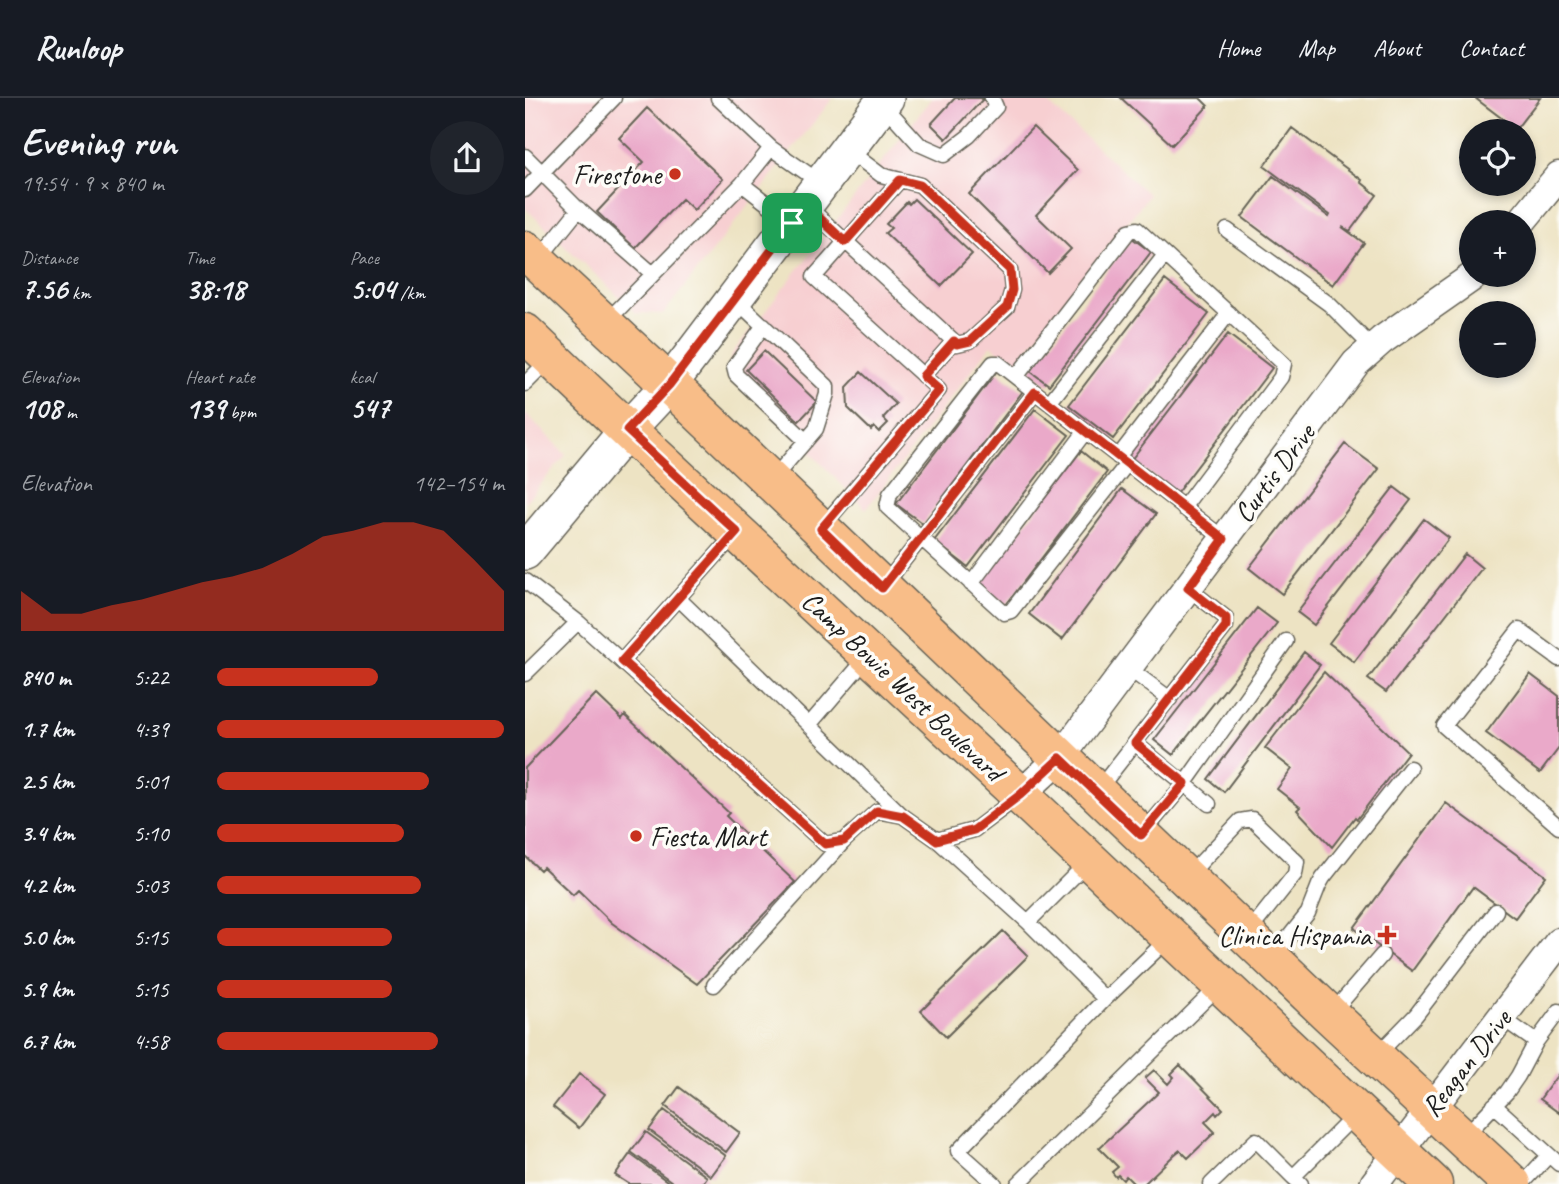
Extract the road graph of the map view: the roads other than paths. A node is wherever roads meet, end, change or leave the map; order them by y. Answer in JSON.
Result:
{"nodes":[{"id":1,"x":614,"y":98,"type":"edge"},
{"id":2,"x":718,"y":98,"type":"edge"},
{"id":3,"x":992,"y":98,"type":"edge"},
{"id":4,"x":884,"y":101,"type":"edge"},
{"id":5,"x":771,"y":148,"type":"junction"},
{"id":6,"x":848,"y":149,"type":"junction"},
{"id":7,"x":525,"y":156,"type":"edge"},
{"id":8,"x":541,"y":173,"type":"junction"},
{"id":9,"x":1559,"y":176,"type":"edge"},
{"id":10,"x":900,"y":180,"type":"junction"},
{"id":11,"x":742,"y":184,"type":"junction"},
{"id":12,"x":525,"y":190,"type":"edge"},
{"id":13,"x":807,"y":204,"type":"junction"},
{"id":14,"x":579,"y":209,"type":"junction"},
{"id":15,"x":1531,"y":210,"type":"edge"},
{"id":16,"x":1227,"y":230,"type":"dead end"},
{"id":17,"x":845,"y":242,"type":"junction"},
{"id":18,"x":531,"y":255,"type":"edge"},
{"id":19,"x":1165,"y":255,"type":"junction"},
{"id":20,"x":653,"y":274,"type":"junction"},
{"id":21,"x":1459,"y":286,"type":"edge"},
{"id":22,"x":735,"y":299,"type":"junction"},
{"id":23,"x":1229,"y":313,"type":"junction"},
{"id":24,"x":604,"y":324,"type":"junction"},
{"id":25,"x":764,"y":326,"type":"junction"},
{"id":26,"x":954,"y":341,"type":"junction"},
{"id":27,"x":1373,"y":348,"type":"junction"},
{"id":28,"x":534,"y":358,"type":"edge"},
{"id":29,"x":923,"y":376,"type":"junction"},
{"id":30,"x":1016,"y":377,"type":"junction"},
{"id":31,"x":669,"y":385,"type":"junction"},
{"id":32,"x":1035,"y":392,"type":"junction"},
{"id":33,"x":1049,"y":403,"type":"junction"},
{"id":34,"x":627,"y":430,"type":"junction"},
{"id":35,"x":1085,"y":432,"type":"junction"},
{"id":36,"x":806,"y":441,"type":"junction"},
{"id":37,"x":1122,"y":461,"type":"junction"},
{"id":38,"x":771,"y":481,"type":"junction"},
{"id":39,"x":1183,"y":508,"type":"junction"},
{"id":40,"x":821,"y":529,"type":"junction"},
{"id":41,"x":737,"y":532,"type":"junction"},
{"id":42,"x":921,"y":539,"type":"junction"},
{"id":43,"x":1224,"y":539,"type":"junction"},
{"id":44,"x":525,"y":552,"type":"edge"},
{"id":45,"x":525,"y":581,"type":"edge"},
{"id":46,"x":971,"y":584,"type":"junction"},
{"id":47,"x":882,"y":588,"type":"junction"},
{"id":48,"x":1188,"y":588,"type":"junction"},
{"id":49,"x":678,"y":598,"type":"junction"},
{"id":50,"x":578,"y":622,"type":"junction"},
{"id":51,"x":1286,"y":641,"type":"dead end"},
{"id":52,"x":869,"y":655,"type":"junction"},
{"id":53,"x":1559,"y":659,"type":"edge"},
{"id":54,"x":622,"y":661,"type":"junction"},
{"id":55,"x":1128,"y":668,"type":"junction"},
{"id":56,"x":525,"y":674,"type":"edge"},
{"id":57,"x":1170,"y":699,"type":"junction"},
{"id":58,"x":809,"y":725,"type":"junction"},
{"id":59,"x":1135,"y":743,"type":"junction"},
{"id":60,"x":1060,"y":758,"type":"junction"},
{"id":61,"x":1410,"y":768,"type":"dead end"},
{"id":62,"x":1185,"y":783,"type":"junction"},
{"id":63,"x":1096,"y":793,"type":"junction"},
{"id":64,"x":1020,"y":795,"type":"junction"},
{"id":65,"x":1209,"y":804,"type":"dead end"},
{"id":66,"x":903,"y":816,"type":"junction"},
{"id":67,"x":1559,"y":827,"type":"edge"},
{"id":68,"x":1141,"y":835,"type":"junction"},
{"id":69,"x":937,"y":840,"type":"junction"},
{"id":70,"x":844,"y":841,"type":"junction"},
{"id":71,"x":1090,"y":860,"type":"junction"},
{"id":72,"x":1186,"y":878,"type":"junction"},
{"id":73,"x":1496,"y":911,"type":"dead end"},
{"id":74,"x":1028,"y":922,"type":"junction"},
{"id":75,"x":1171,"y":937,"type":"junction"},
{"id":76,"x":1559,"y":942,"type":"edge"},
{"id":77,"x":1259,"y":947,"type":"junction"},
{"id":78,"x":1382,"y":955,"type":"dead end"},
{"id":79,"x":1221,"y":984,"type":"junction"},
{"id":80,"x":714,"y":985,"type":"dead end"},
{"id":81,"x":1105,"y":999,"type":"junction"},
{"id":82,"x":1559,"y":1011,"type":"edge"},
{"id":83,"x":1330,"y":1015,"type":"junction"},
{"id":84,"x":1501,"y":1017,"type":"junction"},
{"id":85,"x":1535,"y":1042,"type":"junction"},
{"id":86,"x":1375,"y":1057,"type":"junction"},
{"id":87,"x":1495,"y":1105,"type":"junction"},
{"id":88,"x":1430,"y":1110,"type":"junction"},
{"id":89,"x":1358,"y":1112,"type":"junction"},
{"id":90,"x":1462,"y":1139,"type":"junction"},
{"id":91,"x":1398,"y":1150,"type":"junction"},
{"id":92,"x":1554,"y":1160,"type":"edge"},
{"id":93,"x":1297,"y":1180,"type":"edge"},
{"id":94,"x":995,"y":1184,"type":"edge"},
{"id":95,"x":1018,"y":1184,"type":"edge"},
{"id":96,"x":1211,"y":1184,"type":"edge"},
{"id":97,"x":1374,"y":1184,"type":"edge"},
{"id":98,"x":1433,"y":1184,"type":"edge"},
{"id":99,"x":1512,"y":1184,"type":"edge"},
{"id":100,"x":1522,"y":1184,"type":"edge"}],
"edges":[{"from":1,"to":8,"type":"lane"},
{"from":2,"to":5,"type":"lane"},
{"from":3,"to":4,"type":"lane"},
{"from":4,"to":6,"type":"street"},
{"from":5,"to":11,"type":"lane"},
{"from":5,"to":13,"type":"lane"},
{"from":6,"to":10,"type":"lane"},
{"from":6,"to":13,"type":"street"},
{"from":7,"to":8,"type":"lane"},
{"from":8,"to":12,"type":"lane"},
{"from":8,"to":14,"type":"lane"},
{"from":9,"to":15,"type":"street"},
{"from":10,"to":17,"type":"lane"},
{"from":10,"to":26,"type":"lane"},
{"from":11,"to":13,"type":"lane"},
{"from":11,"to":20,"type":"lane"},
{"from":13,"to":17,"type":"lane"},
{"from":13,"to":22,"type":"street"},
{"from":14,"to":18,"type":"lane"},
{"from":14,"to":20,"type":"lane"},
{"from":16,"to":27,"type":"lane"},
{"from":17,"to":26,"type":"lane"},
{"from":17,"to":29,"type":"lane"},
{"from":18,"to":24,"type":"main road","name":"Camp Bowie West Boulevard"},
{"from":19,"to":23,"type":"lane"},
{"from":19,"to":30,"type":"lane"},
{"from":19,"to":33,"type":"lane"},
{"from":20,"to":24,"type":"lane"},
{"from":21,"to":27,"type":"street","name":"Curtis Drive"},
{"from":22,"to":25,"type":"lane"},
{"from":22,"to":31,"type":"street"},
{"from":23,"to":37,"type":"lane"},
{"from":23,"to":39,"type":"lane"},
{"from":24,"to":31,"type":"main road","name":"Camp Bowie West Boulevard"},
{"from":25,"to":36,"type":"lane"},
{"from":25,"to":36,"type":"lane"},
{"from":26,"to":29,"type":"lane"},
{"from":27,"to":43,"type":"street","name":"Curtis Drive"},
{"from":28,"to":34,"type":"main road","name":"Camp Bowie West Boulevard"},
{"from":29,"to":40,"type":"lane"},
{"from":30,"to":32,"type":"lane"},
{"from":30,"to":42,"type":"lane"},
{"from":31,"to":34,"type":"street"},
{"from":31,"to":38,"type":"main road","name":"Camp Bowie West Boulevard"},
{"from":32,"to":33,"type":"lane"},
{"from":32,"to":42,"type":"lane"},
{"from":33,"to":35,"type":"lane"},
{"from":34,"to":41,"type":"main road","name":"Camp Bowie West Boulevard"},
{"from":34,"to":44,"type":"street"},
{"from":35,"to":37,"type":"lane"},
{"from":35,"to":46,"type":"lane"},
{"from":36,"to":38,"type":"lane"},
{"from":37,"to":39,"type":"lane"},
{"from":37,"to":46,"type":"lane"},
{"from":38,"to":40,"type":"main road","name":"Camp Bowie West Boulevard"},
{"from":39,"to":43,"type":"lane"},
{"from":40,"to":47,"type":"main road","name":"Camp Bowie West Boulevard"},
{"from":41,"to":49,"type":"lane"},
{"from":41,"to":52,"type":"main road","name":"Camp Bowie West Boulevard"},
{"from":42,"to":46,"type":"lane"},
{"from":42,"to":47,"type":"lane"},
{"from":43,"to":48,"type":"street","name":"Curtis Drive"},
{"from":45,"to":50,"type":"lane"},
{"from":47,"to":60,"type":"main road","name":"Camp Bowie West Boulevard"},
{"from":48,"to":55,"type":"street","name":"Curtis Drive"},
{"from":48,"to":57,"type":"lane"},
{"from":49,"to":54,"type":"lane"},
{"from":49,"to":58,"type":"lane"},
{"from":50,"to":54,"type":"lane"},
{"from":50,"to":56,"type":"lane"},
{"from":51,"to":62,"type":"lane"},
{"from":52,"to":58,"type":"lane"},
{"from":52,"to":64,"type":"main road","name":"Camp Bowie West Boulevard"},
{"from":53,"to":67,"type":"lane"},
{"from":54,"to":70,"type":"lane"},
{"from":55,"to":57,"type":"lane"},
{"from":55,"to":60,"type":"street","name":"Curtis Drive"},
{"from":57,"to":59,"type":"lane"},
{"from":58,"to":66,"type":"lane"},
{"from":59,"to":62,"type":"lane"},
{"from":59,"to":63,"type":"lane"},
{"from":60,"to":63,"type":"main road","name":"Camp Bowie West Boulevard"},
{"from":60,"to":64,"type":"street","name":"Curtis Drive"},
{"from":61,"to":77,"type":"lane"},
{"from":62,"to":65,"type":"lane"},
{"from":62,"to":68,"type":"lane"},
{"from":63,"to":68,"type":"main road","name":"Camp Bowie West Boulevard"},
{"from":64,"to":69,"type":"lane"},
{"from":64,"to":71,"type":"main road","name":"Camp Bowie West Boulevard"},
{"from":66,"to":69,"type":"lane"},
{"from":66,"to":70,"type":"lane"},
{"from":68,"to":72,"type":"main road","name":"Camp Bowie West Boulevard"},
{"from":69,"to":74,"type":"lane"},
{"from":70,"to":80,"type":"lane"},
{"from":71,"to":74,"type":"lane"},
{"from":71,"to":75,"type":"main road","name":"Camp Bowie West Boulevard"},
{"from":72,"to":77,"type":"main road","name":"Camp Bowie West Boulevard"},
{"from":72,"to":77,"type":"lane"},
{"from":73,"to":86,"type":"lane"},
{"from":74,"to":81,"type":"lane"},
{"from":75,"to":79,"type":"main road","name":"Camp Bowie West Boulevard"},
{"from":75,"to":81,"type":"lane"},
{"from":76,"to":84,"type":"street","name":"Reagan Drive"},
{"from":77,"to":83,"type":"main road","name":"Camp Bowie West Boulevard"},
{"from":78,"to":83,"type":"lane"},
{"from":79,"to":89,"type":"main road","name":"Camp Bowie West Boulevard"},
{"from":79,"to":95,"type":"lane"},
{"from":81,"to":94,"type":"lane"},
{"from":82,"to":85,"type":"lane"},
{"from":83,"to":86,"type":"main road","name":"Camp Bowie West Boulevard"},
{"from":84,"to":85,"type":"lane"},
{"from":84,"to":88,"type":"street","name":"Reagan Drive"},
{"from":85,"to":87,"type":"lane"},
{"from":86,"to":88,"type":"main road","name":"Camp Bowie West Boulevard"},
{"from":87,"to":90,"type":"lane"},
{"from":87,"to":92,"type":"lane"},
{"from":88,"to":90,"type":"main road","name":"Camp Bowie West Boulevard"},
{"from":88,"to":91,"type":"street","name":"Reagan Drive"},
{"from":89,"to":91,"type":"main road","name":"Camp Bowie West Boulevard"},
{"from":89,"to":93,"type":"lane"},
{"from":90,"to":99,"type":"main road","name":"Camp Bowie West Boulevard"},
{"from":91,"to":97,"type":"street","name":"Reagan Drive"},
{"from":91,"to":98,"type":"main road","name":"Camp Bowie West Boulevard"},
{"from":92,"to":100,"type":"lane"},
{"from":93,"to":96,"type":"lane"}]}
